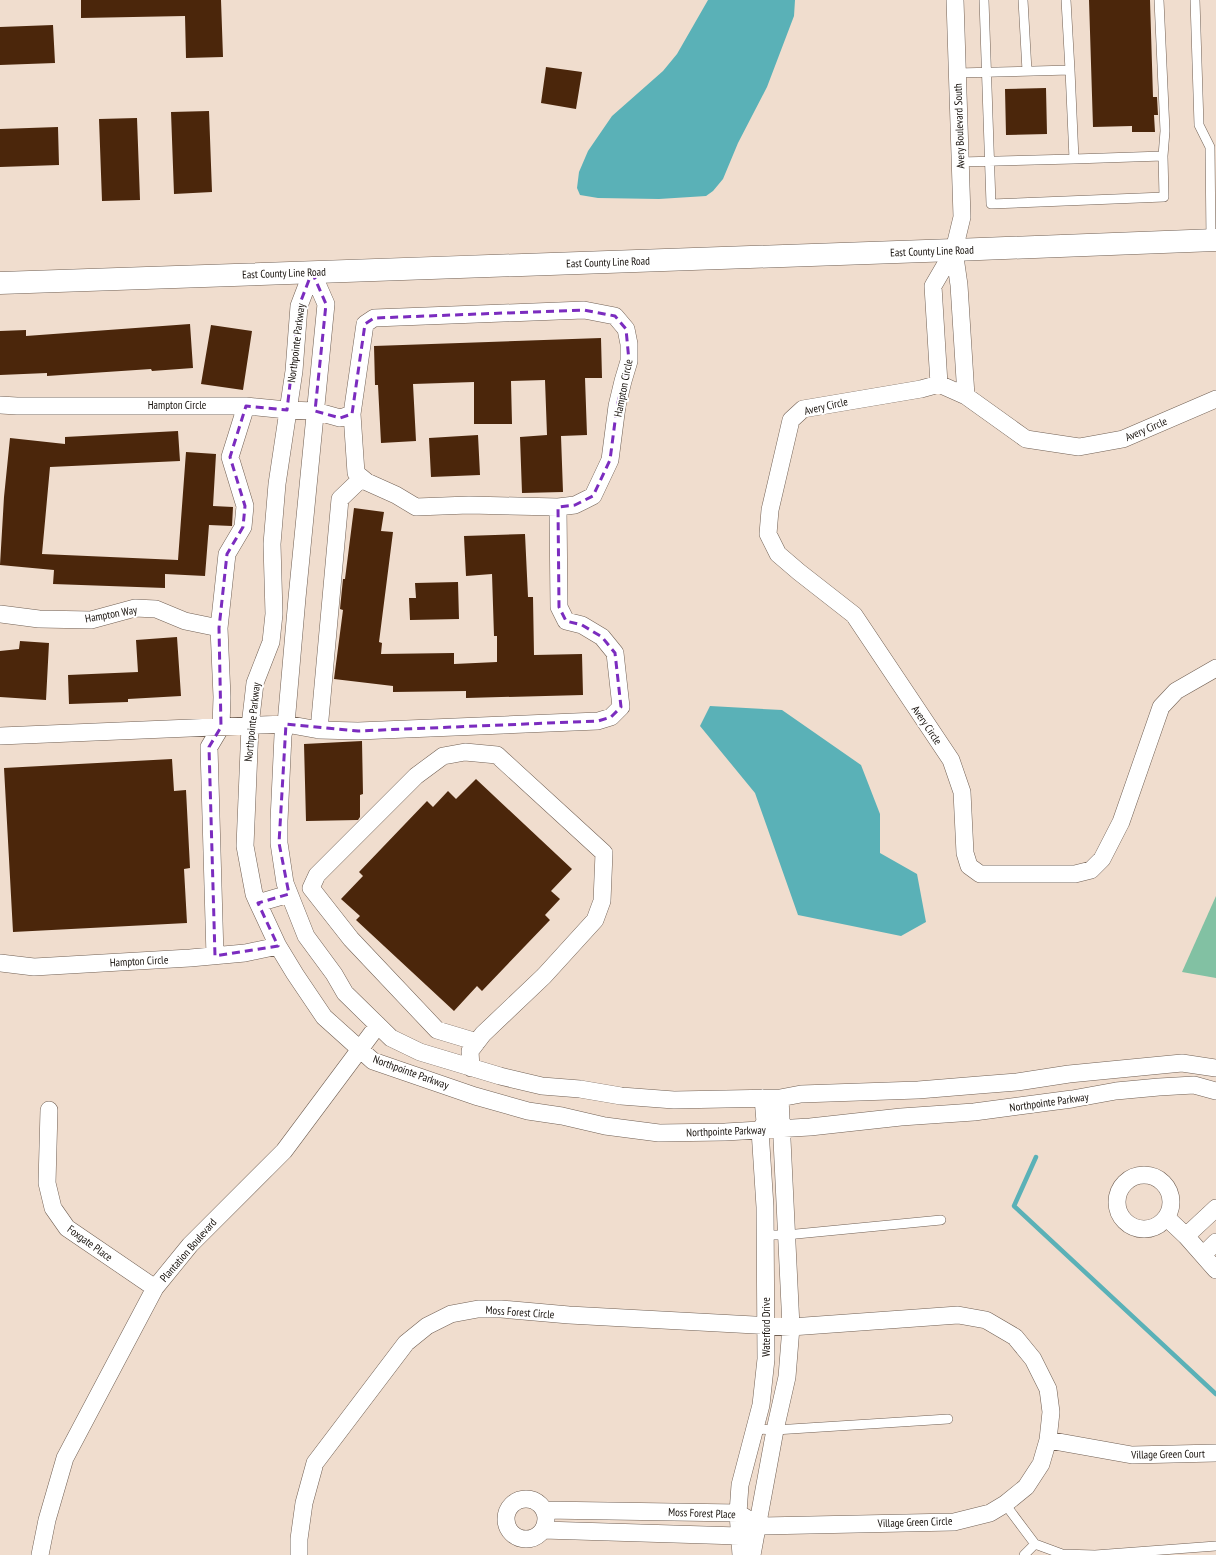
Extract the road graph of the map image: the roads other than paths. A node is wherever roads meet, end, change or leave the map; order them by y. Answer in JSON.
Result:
{"nodes":[{"id":1,"x":955,"y":0,"type":"edge"},
{"id":2,"x":984,"y":0,"type":"edge"},
{"id":3,"x":1023,"y":0,"type":"edge"},
{"id":4,"x":1066,"y":0,"type":"edge"},
{"id":5,"x":1159,"y":0,"type":"edge"},
{"id":6,"x":1196,"y":0,"type":"edge"},
{"id":7,"x":1070,"y":70,"type":"junction"},
{"id":8,"x":1027,"y":71,"type":"junction"},
{"id":9,"x":986,"y":72,"type":"junction"},
{"id":10,"x":957,"y":73,"type":"junction"},
{"id":11,"x":1213,"y":147,"type":"edge"},
{"id":12,"x":1163,"y":156,"type":"junction"},
{"id":13,"x":1074,"y":159,"type":"junction"},
{"id":14,"x":960,"y":162,"type":"junction"},
{"id":15,"x":989,"y":162,"type":"junction"},
{"id":16,"x":1213,"y":184,"type":"edge"},
{"id":17,"x":1214,"y":240,"type":"edge"},
{"id":18,"x":954,"y":250,"type":"junction"},
{"id":19,"x":312,"y":272,"type":"junction"},
{"id":20,"x":0,"y":283,"type":"edge"},
{"id":21,"x":938,"y":384,"type":"junction"},
{"id":22,"x":966,"y":396,"type":"junction"},
{"id":23,"x":1216,"y":398,"type":"edge"},
{"id":24,"x":0,"y":404,"type":"edge"},
{"id":25,"x":246,"y":406,"type":"junction"},
{"id":26,"x":287,"y":410,"type":"junction"},
{"id":27,"x":315,"y":411,"type":"junction"},
{"id":28,"x":352,"y":414,"type":"junction"},
{"id":29,"x":362,"y":478,"type":"junction"},
{"id":30,"x":558,"y":507,"type":"junction"},
{"id":31,"x":0,"y":614,"type":"edge"},
{"id":32,"x":219,"y":628,"type":"junction"},
{"id":33,"x":1216,"y":668,"type":"edge"},
{"id":34,"x":286,"y":724,"type":"junction"},
{"id":35,"x":250,"y":726,"type":"junction"},
{"id":36,"x":221,"y":727,"type":"junction"},
{"id":37,"x":319,"y":730,"type":"junction"},
{"id":38,"x":0,"y":736,"type":"edge"},
{"id":39,"x":289,"y":894,"type":"junction"},
{"id":40,"x":258,"y":903,"type":"junction"},
{"id":41,"x":278,"y":946,"type":"junction"},
{"id":42,"x":215,"y":956,"type":"junction"},
{"id":43,"x":0,"y":963,"type":"edge"},
{"id":44,"x":378,"y":1026,"type":"junction"},
{"id":45,"x":477,"y":1042,"type":"junction"},
{"id":46,"x":360,"y":1049,"type":"junction"},
{"id":47,"x":470,"y":1068,"type":"junction"},
{"id":48,"x":1216,"y":1068,"type":"edge"},
{"id":49,"x":1069,"y":1074,"type":"junction"},
{"id":50,"x":1216,"y":1091,"type":"edge"},
{"id":51,"x":763,"y":1098,"type":"junction"},
{"id":52,"x":780,"y":1098,"type":"junction"},
{"id":53,"x":1072,"y":1099,"type":"junction"},
{"id":54,"x":49,"y":1110,"type":"dead end"},
{"id":55,"x":782,"y":1129,"type":"junction"},
{"id":56,"x":760,"y":1130,"type":"junction"},
{"id":57,"x":785,"y":1196,"type":"junction"},
{"id":58,"x":764,"y":1197,"type":"junction"},
{"id":59,"x":1216,"y":1208,"type":"edge"},
{"id":60,"x":1167,"y":1218,"type":"dead end"},
{"id":61,"x":941,"y":1220,"type":"dead end"},
{"id":62,"x":786,"y":1234,"type":"junction"},
{"id":63,"x":765,"y":1235,"type":"junction"},
{"id":64,"x":1186,"y":1236,"type":"junction"},
{"id":65,"x":1216,"y":1242,"type":"edge"},
{"id":66,"x":1203,"y":1255,"type":"junction"},
{"id":67,"x":1216,"y":1270,"type":"edge"},
{"id":68,"x":155,"y":1288,"type":"junction"},
{"id":69,"x":767,"y":1326,"type":"junction"},
{"id":70,"x":790,"y":1327,"type":"junction"},
{"id":71,"x":762,"y":1398,"type":"junction"},
{"id":72,"x":782,"y":1401,"type":"junction"},
{"id":73,"x":948,"y":1419,"type":"dead end"},
{"id":74,"x":755,"y":1429,"type":"junction"},
{"id":75,"x":775,"y":1430,"type":"junction"},
{"id":76,"x":1048,"y":1440,"type":"junction"},
{"id":77,"x":1216,"y":1453,"type":"edge"},
{"id":78,"x":1005,"y":1504,"type":"junction"},
{"id":79,"x":544,"y":1510,"type":"junction"},
{"id":80,"x":659,"y":1512,"type":"junction"},
{"id":81,"x":738,"y":1513,"type":"junction"},
{"id":82,"x":759,"y":1526,"type":"junction"},
{"id":83,"x":543,"y":1530,"type":"junction"},
{"id":84,"x":659,"y":1533,"type":"junction"},
{"id":85,"x":739,"y":1536,"type":"junction"},
{"id":86,"x":1035,"y":1544,"type":"junction"},
{"id":87,"x":1216,"y":1546,"type":"edge"},
{"id":88,"x":40,"y":1555,"type":"edge"},
{"id":89,"x":299,"y":1555,"type":"edge"},
{"id":90,"x":741,"y":1555,"type":"edge"},
{"id":91,"x":752,"y":1555,"type":"edge"},
{"id":92,"x":1024,"y":1555,"type":"edge"}],
"edges":[{"from":1,"to":10,"type":"street","name":"Avery Boulevard South"},
{"from":2,"to":9,"type":"lane"},
{"from":3,"to":8,"type":"lane"},
{"from":4,"to":7,"type":"lane"},
{"from":5,"to":12,"type":"lane"},
{"from":6,"to":11,"type":"lane"},
{"from":7,"to":8,"type":"lane"},
{"from":7,"to":13,"type":"lane"},
{"from":8,"to":9,"type":"lane"},
{"from":9,"to":10,"type":"lane"},
{"from":9,"to":15,"type":"lane"},
{"from":10,"to":14,"type":"street","name":"Avery Boulevard South"},
{"from":11,"to":16,"type":"lane"},
{"from":12,"to":13,"type":"lane"},
{"from":12,"to":15,"type":"lane"},
{"from":13,"to":15,"type":"lane"},
{"from":14,"to":15,"type":"lane"},
{"from":14,"to":18,"type":"street","name":"Avery Boulevard South"},
{"from":16,"to":17,"type":"lane"},
{"from":17,"to":18,"type":"main road","name":"East County Line Road"},
{"from":18,"to":19,"type":"main road","name":"East County Line Road"},
{"from":18,"to":21,"type":"street"},
{"from":18,"to":22,"type":"street"},
{"from":19,"to":20,"type":"main road","name":"East County Line Road"},
{"from":19,"to":26,"type":"street","name":"Northpointe Parkway"},
{"from":19,"to":27,"type":"street","name":"Northpointe Parkway"},
{"from":21,"to":22,"type":"street","name":"Avery Circle"},
{"from":21,"to":33,"type":"street","name":"Avery Circle"},
{"from":22,"to":23,"type":"street","name":"Avery Circle"},
{"from":24,"to":25,"type":"street","name":"Hampton Circle"},
{"from":25,"to":26,"type":"street","name":"Hampton Circle"},
{"from":25,"to":32,"type":"street"},
{"from":26,"to":27,"type":"street","name":"Hampton Circle"},
{"from":26,"to":35,"type":"street","name":"Northpointe Parkway"},
{"from":27,"to":28,"type":"street","name":"Hampton Circle"},
{"from":27,"to":34,"type":"street","name":"Northpointe Parkway"},
{"from":28,"to":29,"type":"street","name":"Hampton Circle"},
{"from":28,"to":30,"type":"street","name":"Hampton Circle"},
{"from":29,"to":30,"type":"street","name":"Hampton Circle"},
{"from":29,"to":37,"type":"street"},
{"from":30,"to":37,"type":"street"},
{"from":31,"to":32,"type":"street","name":"Hampton Way"},
{"from":32,"to":36,"type":"street"},
{"from":34,"to":35,"type":"street"},
{"from":34,"to":37,"type":"street"},
{"from":34,"to":39,"type":"street","name":"Northpointe Parkway"},
{"from":35,"to":36,"type":"street"},
{"from":35,"to":40,"type":"street","name":"Northpointe Parkway"},
{"from":36,"to":38,"type":"street"},
{"from":36,"to":42,"type":"street"},
{"from":39,"to":40,"type":"street"},
{"from":39,"to":44,"type":"street","name":"Northpointe Parkway"},
{"from":40,"to":41,"type":"street","name":"Northpointe Parkway"},
{"from":41,"to":42,"type":"street","name":"Hampton Circle"},
{"from":41,"to":46,"type":"street","name":"Northpointe Parkway"},
{"from":42,"to":43,"type":"street","name":"Hampton Circle"},
{"from":44,"to":46,"type":"street","name":"Plantation Boulevard"},
{"from":44,"to":47,"type":"street","name":"Northpointe Parkway"},
{"from":45,"to":45,"type":"street"},
{"from":45,"to":47,"type":"street"},
{"from":46,"to":56,"type":"street","name":"Northpointe Parkway"},
{"from":46,"to":68,"type":"street","name":"Plantation Boulevard"},
{"from":47,"to":51,"type":"street","name":"Northpointe Parkway"},
{"from":48,"to":49,"type":"street","name":"Northpointe Parkway"},
{"from":49,"to":52,"type":"street","name":"Northpointe Parkway"},
{"from":49,"to":53,"type":"street"},
{"from":50,"to":53,"type":"street","name":"Northpointe Parkway"},
{"from":51,"to":52,"type":"street","name":"Northpointe Parkway"},
{"from":51,"to":56,"type":"street","name":"Waterford Drive"},
{"from":52,"to":55,"type":"street","name":"Waterford Drive"},
{"from":53,"to":55,"type":"street","name":"Northpointe Parkway"},
{"from":54,"to":68,"type":"street","name":"Foxgate Place"},
{"from":55,"to":56,"type":"street","name":"Northpointe Parkway"},
{"from":55,"to":57,"type":"street","name":"Waterford Drive"},
{"from":56,"to":58,"type":"street","name":"Waterford Drive"},
{"from":57,"to":58,"type":"street"},
{"from":57,"to":62,"type":"street","name":"Waterford Drive"},
{"from":58,"to":63,"type":"street","name":"Waterford Drive"},
{"from":59,"to":64,"type":"street"},
{"from":60,"to":64,"type":"street"},
{"from":61,"to":62,"type":"lane"},
{"from":62,"to":63,"type":"lane"},
{"from":62,"to":70,"type":"street","name":"Waterford Drive"},
{"from":63,"to":69,"type":"street","name":"Waterford Drive"},
{"from":64,"to":66,"type":"street"},
{"from":65,"to":66,"type":"street"},
{"from":66,"to":67,"type":"street"},
{"from":68,"to":88,"type":"street","name":"Plantation Boulevard"},
{"from":69,"to":70,"type":"street","name":"Moss Forest Circle"},
{"from":69,"to":71,"type":"street","name":"Waterford Drive"},
{"from":69,"to":89,"type":"street","name":"Moss Forest Circle"},
{"from":70,"to":72,"type":"street","name":"Waterford Drive"},
{"from":70,"to":76,"type":"street","name":"Village Green Circle"},
{"from":71,"to":72,"type":"street"},
{"from":71,"to":74,"type":"street","name":"Waterford Drive"},
{"from":72,"to":75,"type":"street","name":"Waterford Drive"},
{"from":73,"to":75,"type":"lane"},
{"from":74,"to":75,"type":"lane"},
{"from":74,"to":81,"type":"street","name":"Waterford Drive"},
{"from":75,"to":82,"type":"street","name":"Waterford Drive"},
{"from":76,"to":77,"type":"street","name":"Village Green Court"},
{"from":76,"to":78,"type":"street","name":"Village Green Circle"},
{"from":78,"to":82,"type":"street","name":"Village Green Circle"},
{"from":78,"to":86,"type":"lane"},
{"from":79,"to":80,"type":"street","name":"Moss Forest Place"},
{"from":79,"to":83,"type":"street"},
{"from":79,"to":83,"type":"street","name":"Moss Forest Place"},
{"from":80,"to":81,"type":"street","name":"Moss Forest Place"},
{"from":80,"to":84,"type":"street"},
{"from":81,"to":82,"type":"street","name":"Moss Forest Place"},
{"from":81,"to":85,"type":"street","name":"Waterford Drive"},
{"from":82,"to":85,"type":"street","name":"Moss Forest Place"},
{"from":82,"to":91,"type":"street","name":"Waterford Drive"},
{"from":83,"to":84,"type":"street","name":"Moss Forest Place"},
{"from":84,"to":85,"type":"street","name":"Moss Forest Place"},
{"from":85,"to":90,"type":"street","name":"Waterford Drive"},
{"from":86,"to":87,"type":"lane"},
{"from":86,"to":92,"type":"lane"}]}
